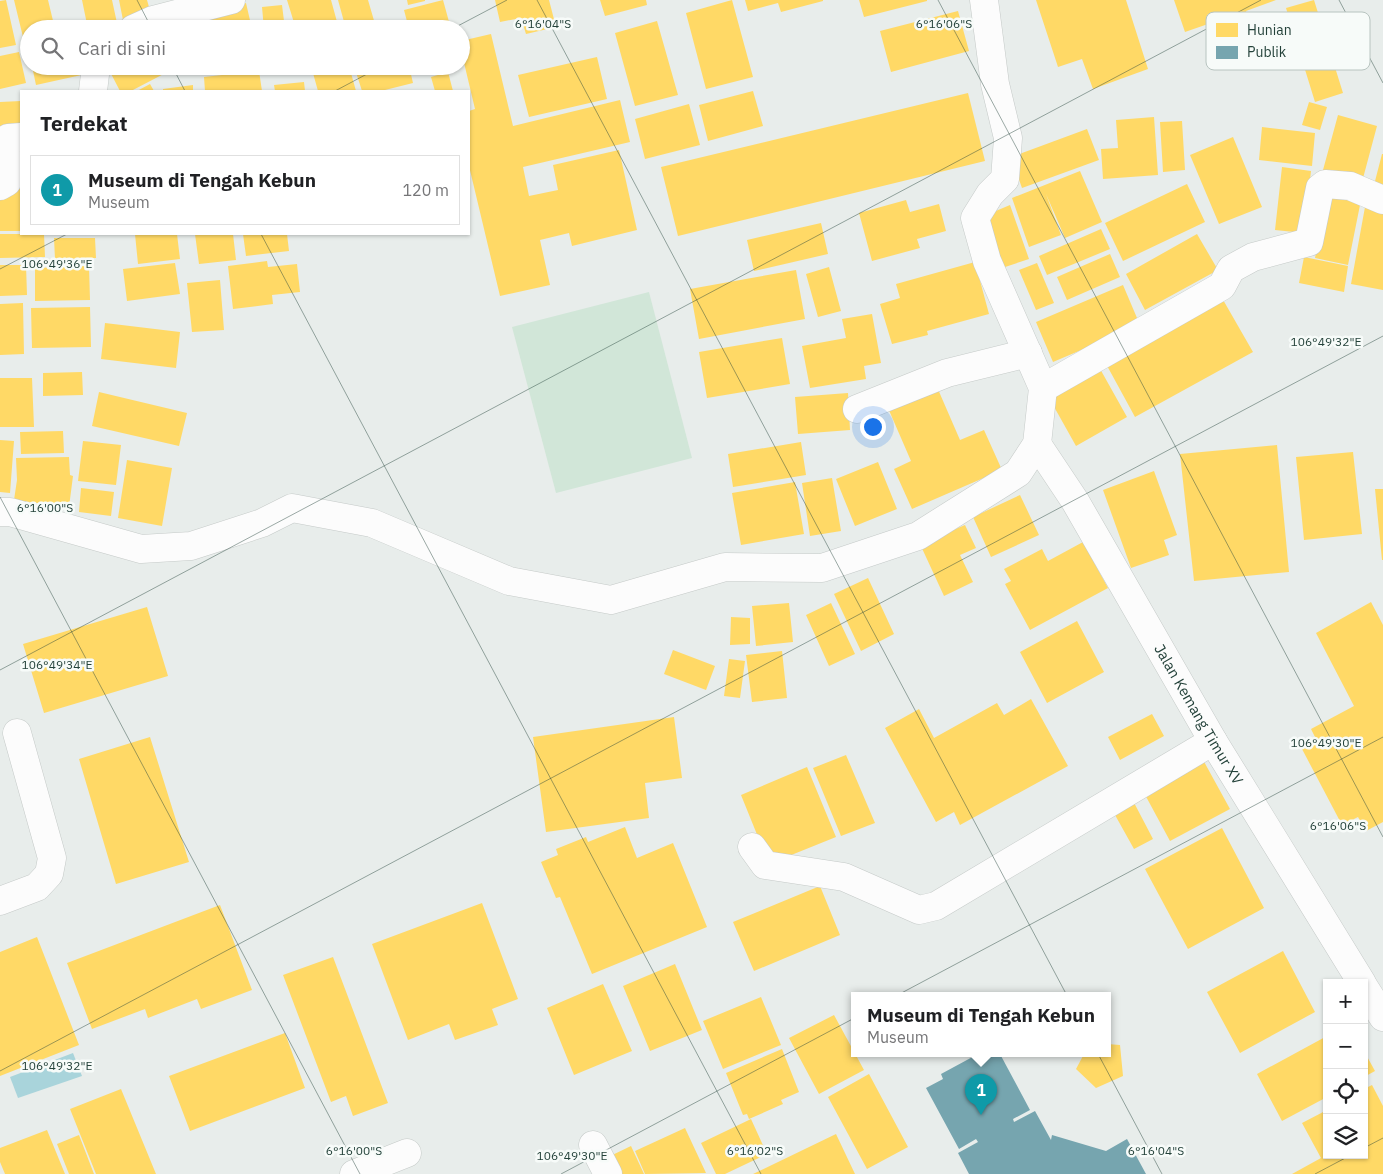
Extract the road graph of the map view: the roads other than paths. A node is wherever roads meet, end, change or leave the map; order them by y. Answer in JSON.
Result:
{"nodes":[{"id":1,"x":231,"y":0,"type":"edge"},
{"id":2,"x":984,"y":0,"type":"edge"},
{"id":3,"x":153,"y":20,"type":"edge"},
{"id":4,"x":95,"y":75,"type":"edge"},
{"id":5,"x":93,"y":90,"type":"edge"},
{"id":6,"x":20,"y":137,"type":"edge"},
{"id":7,"x":0,"y":186,"type":"edge"},
{"id":8,"x":1383,"y":200,"type":"edge"},
{"id":9,"x":1028,"y":353,"type":"junction"},
{"id":10,"x":1044,"y":388,"type":"junction"},
{"id":11,"x":857,"y":409,"type":"dead end"},
{"id":12,"x":1041,"y":448,"type":"junction"},
{"id":13,"x":0,"y":512,"type":"edge"},
{"id":14,"x":17,"y":733,"type":"dead end"},
{"id":15,"x":1213,"y":741,"type":"junction"},
{"id":16,"x":752,"y":847,"type":"dead end"},
{"id":17,"x":0,"y":901,"type":"edge"},
{"id":18,"x":1360,"y":979,"type":"edge"},
{"id":19,"x":1368,"y":993,"type":"edge"},
{"id":20,"x":1383,"y":1017,"type":"edge"},
{"id":21,"x":593,"y":1145,"type":"dead end"},
{"id":22,"x":407,"y":1153,"type":"dead end"},
{"id":23,"x":354,"y":1174,"type":"edge"},
{"id":24,"x":608,"y":1174,"type":"edge"}],
"edges":[{"from":1,"to":3,"type":"street"},
{"from":2,"to":9,"type":"street"},
{"from":4,"to":5,"type":"street"},
{"from":6,"to":7,"type":"street"},
{"from":8,"to":10,"type":"street"},
{"from":9,"to":10,"type":"street"},
{"from":9,"to":11,"type":"street"},
{"from":10,"to":12,"type":"street"},
{"from":12,"to":13,"type":"street"},
{"from":12,"to":15,"type":"street","name":"Jalan Kemang Timur XV"},
{"from":14,"to":17,"type":"street"},
{"from":15,"to":16,"type":"street"},
{"from":15,"to":18,"type":"street","name":"Jalan Kemang Timur XV"},
{"from":19,"to":20,"type":"street"},
{"from":21,"to":24,"type":"street"},
{"from":22,"to":23,"type":"street"}]}
